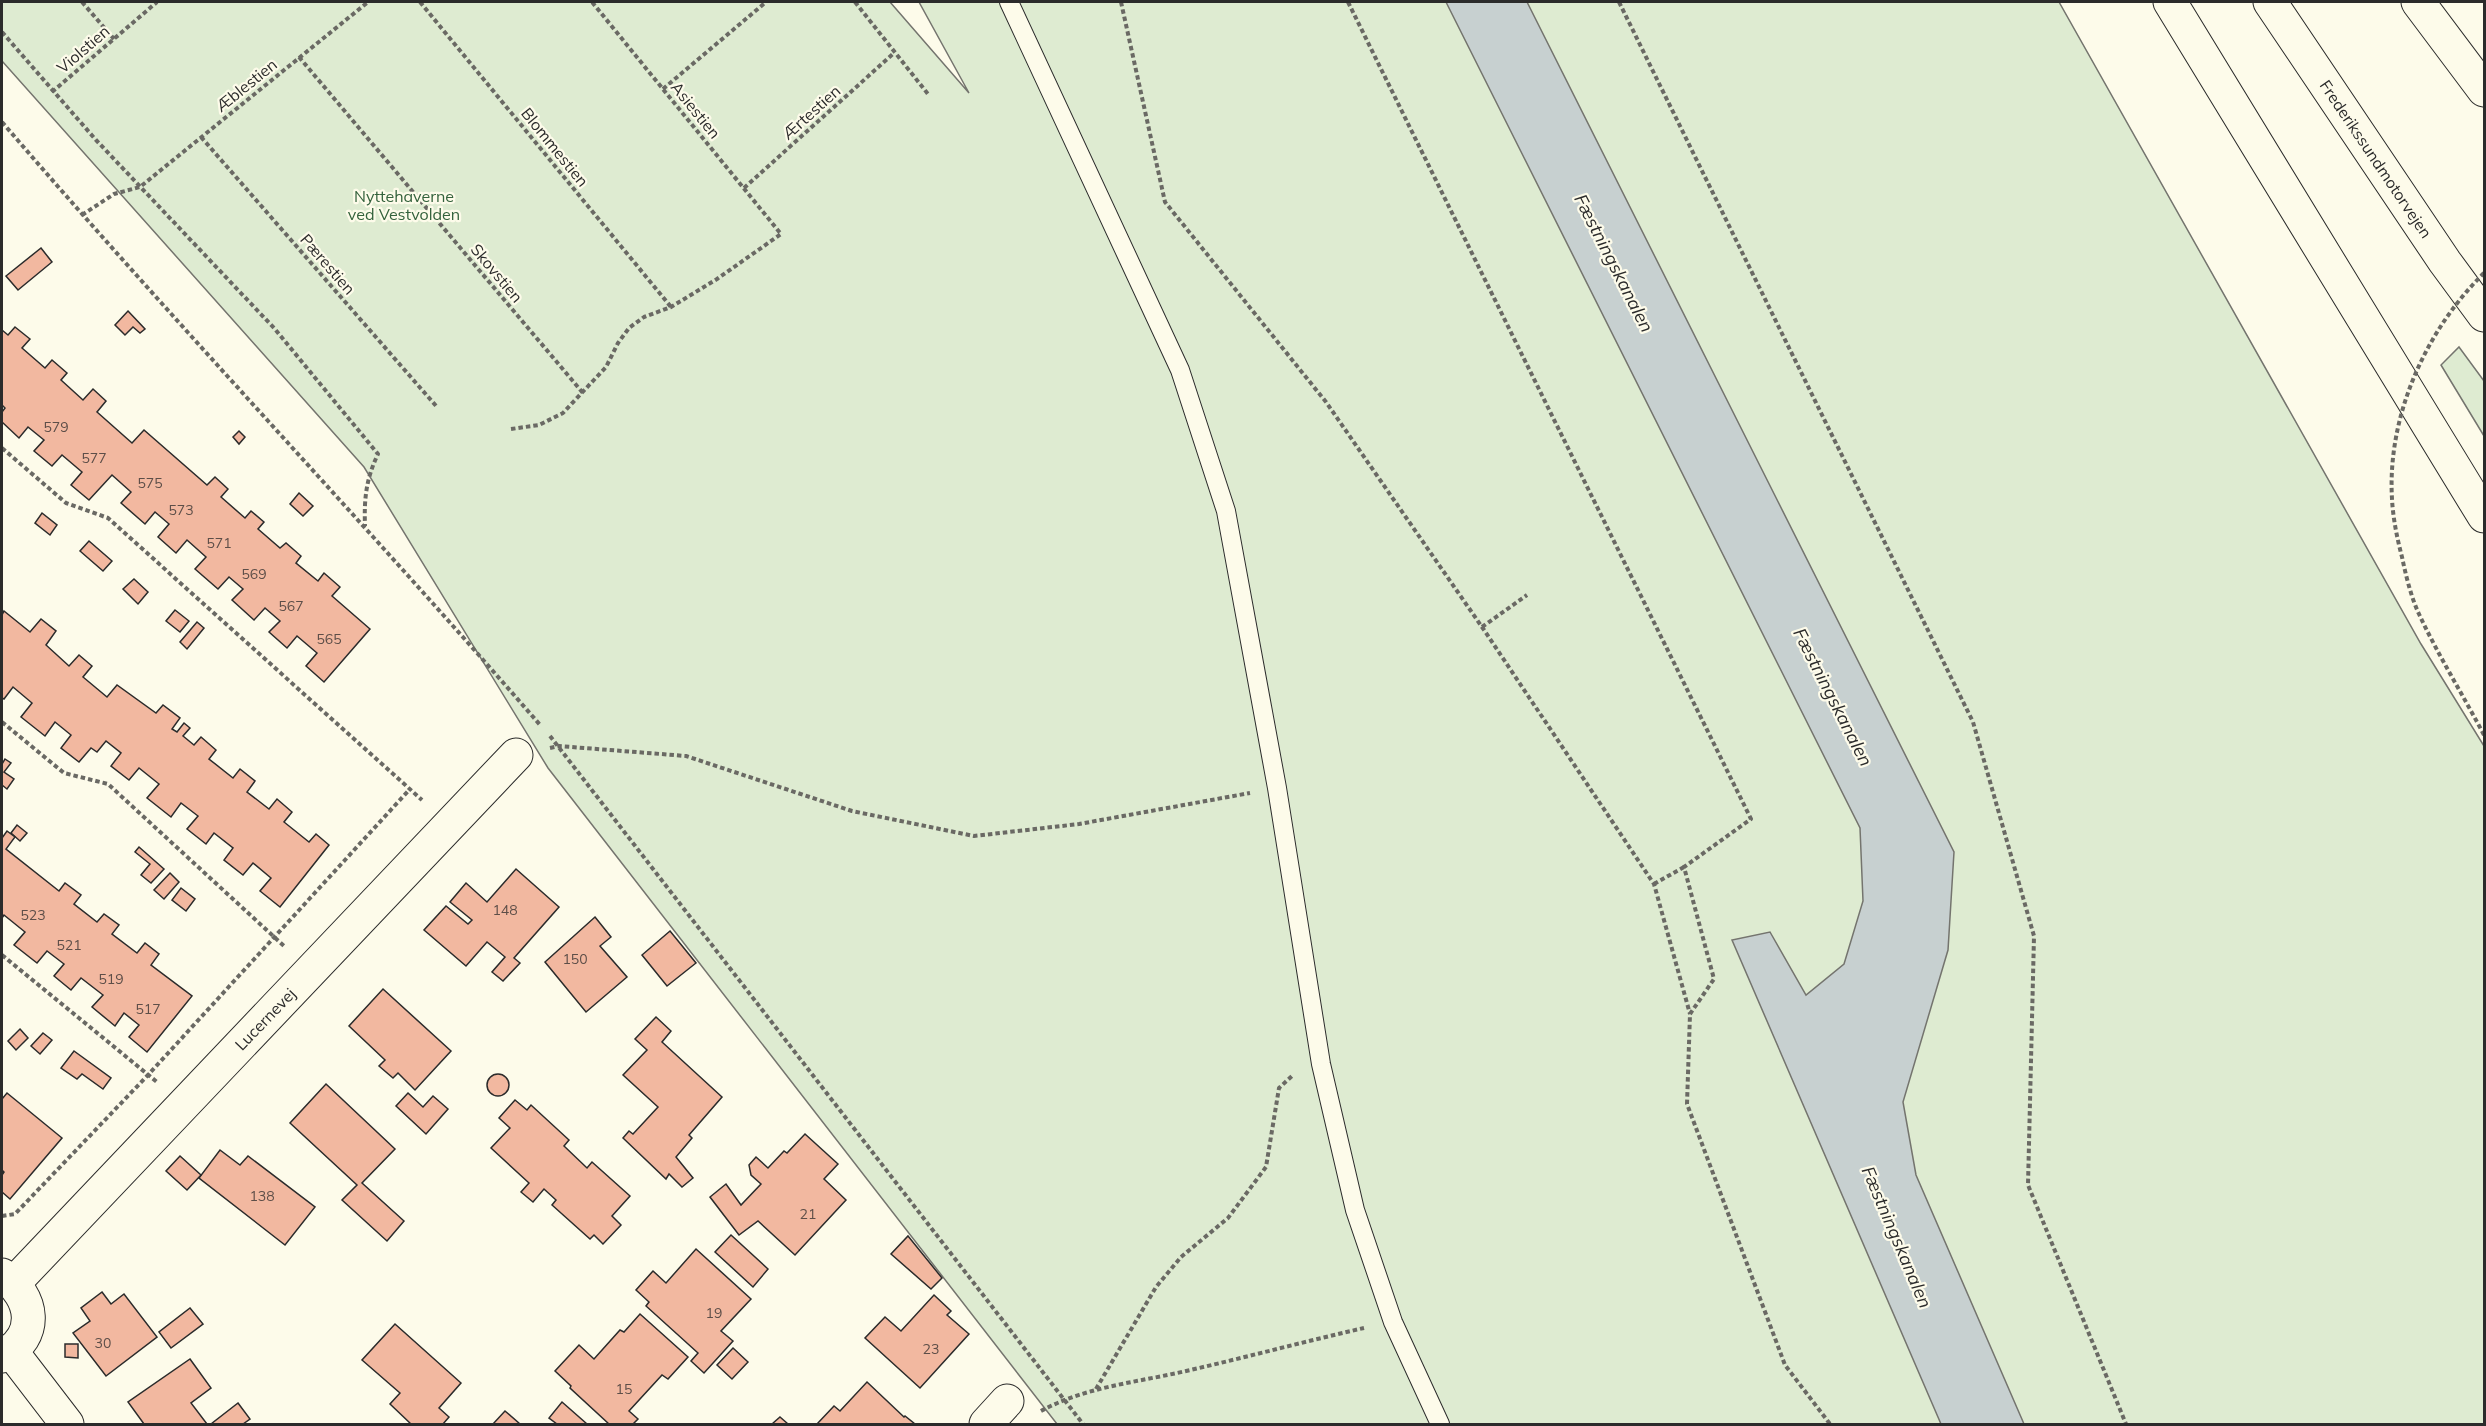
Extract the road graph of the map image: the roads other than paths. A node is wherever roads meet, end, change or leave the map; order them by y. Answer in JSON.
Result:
{"nodes":[{"id":1,"x":1008,"y":2,"type":"edge"},
{"id":2,"x":2170,"y":2,"type":"edge"},
{"id":3,"x":2270,"y":2,"type":"edge"},
{"id":4,"x":2418,"y":2,"type":"edge"},
{"id":5,"x":2484,"y":90,"type":"edge"},
{"id":6,"x":2484,"y":315,"type":"edge"},
{"id":7,"x":2484,"y":516,"type":"edge"},
{"id":8,"x":516,"y":755,"type":"road end"},
{"id":9,"x":8,"y":1279,"type":"edge"},
{"id":10,"x":6,"y":1353,"type":"edge"},
{"id":11,"x":67,"y":1425,"type":"edge"},
{"id":12,"x":1440,"y":1425,"type":"edge"}],
"edges":[{"from":1,"to":12,"type":"lane"},
{"from":2,"to":7,"type":"main road"},
{"from":3,"to":6,"type":"main road","name":"Frederikssundmotorvejen"},
{"from":4,"to":5,"type":"main road"},
{"from":8,"to":9,"type":"main road","name":"Lucernevej"},
{"from":9,"to":10,"type":"main road"},
{"from":10,"to":11,"type":"main road"}]}
